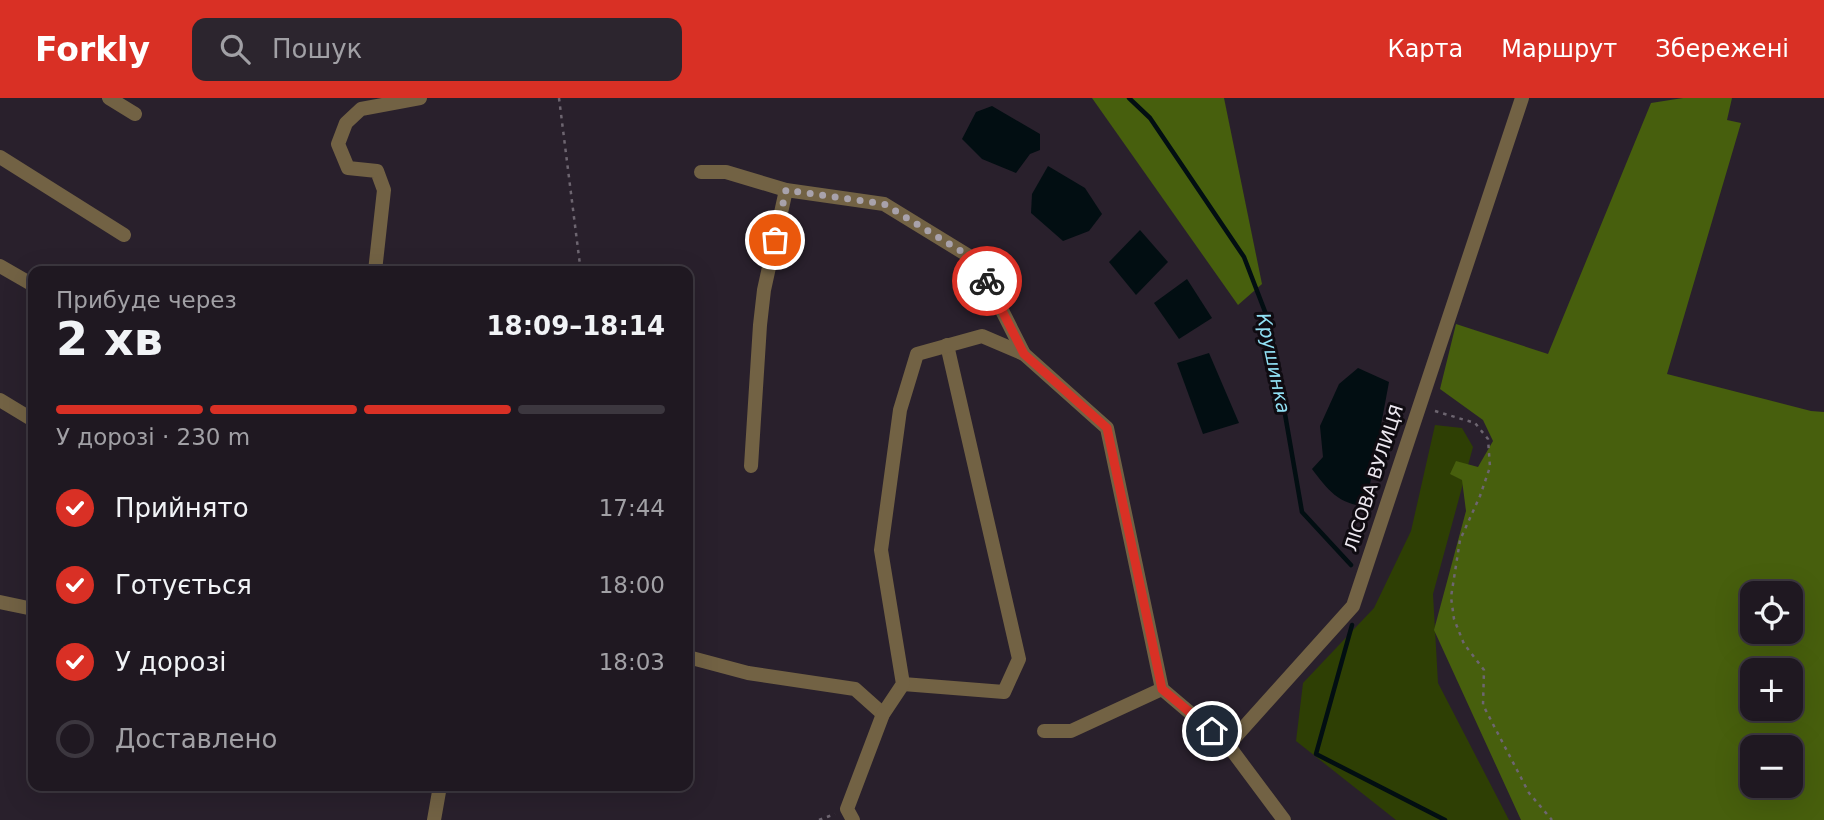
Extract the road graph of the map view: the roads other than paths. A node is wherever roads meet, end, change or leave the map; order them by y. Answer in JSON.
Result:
{"nodes":[{"id":1,"x":109,"y":98,"type":"edge"},
{"id":2,"x":420,"y":98,"type":"edge"},
{"id":3,"x":1522,"y":98,"type":"edge"},
{"id":4,"x":135,"y":114,"type":"dead end"},
{"id":5,"x":0,"y":156,"type":"edge"},
{"id":6,"x":701,"y":172,"type":"dead end"},
{"id":7,"x":786,"y":190,"type":"junction"},
{"id":8,"x":124,"y":234,"type":"dead end"},
{"id":9,"x":0,"y":265,"type":"edge"},
{"id":10,"x":376,"y":266,"type":"edge"},
{"id":11,"x":28,"y":282,"type":"edge"},
{"id":12,"x":947,"y":345,"type":"junction"},
{"id":13,"x":1024,"y":354,"type":"junction"},
{"id":14,"x":0,"y":400,"type":"edge"},
{"id":15,"x":28,"y":417,"type":"edge"},
{"id":16,"x":751,"y":466,"type":"dead end"},
{"id":17,"x":0,"y":602,"type":"edge"},
{"id":18,"x":28,"y":608,"type":"edge"},
{"id":19,"x":693,"y":658,"type":"edge"},
{"id":20,"x":903,"y":684,"type":"junction"},
{"id":21,"x":1162,"y":689,"type":"junction"},
{"id":22,"x":883,"y":714,"type":"junction"},
{"id":23,"x":1044,"y":731,"type":"dead end"},
{"id":24,"x":1228,"y":745,"type":"junction"},
{"id":25,"x":439,"y":791,"type":"edge"},
{"id":26,"x":434,"y":820,"type":"edge"},
{"id":27,"x":853,"y":820,"type":"edge"},
{"id":28,"x":1284,"y":820,"type":"edge"}],
"edges":[{"from":1,"to":4,"type":"street"},
{"from":2,"to":10,"type":"street"},
{"from":3,"to":24,"type":"street","name":"ЛІСОВА ВУЛИЦЯ"},
{"from":5,"to":8,"type":"street"},
{"from":6,"to":7,"type":"street"},
{"from":7,"to":13,"type":"street"},
{"from":7,"to":16,"type":"street"},
{"from":9,"to":11,"type":"street"},
{"from":12,"to":13,"type":"street"},
{"from":12,"to":20,"type":"street"},
{"from":12,"to":20,"type":"street"},
{"from":13,"to":21,"type":"street"},
{"from":14,"to":15,"type":"street"},
{"from":17,"to":18,"type":"street"},
{"from":19,"to":22,"type":"street"},
{"from":20,"to":22,"type":"street"},
{"from":21,"to":23,"type":"street"},
{"from":21,"to":24,"type":"street"},
{"from":22,"to":27,"type":"street"},
{"from":24,"to":28,"type":"street"},
{"from":25,"to":26,"type":"street"}]}
